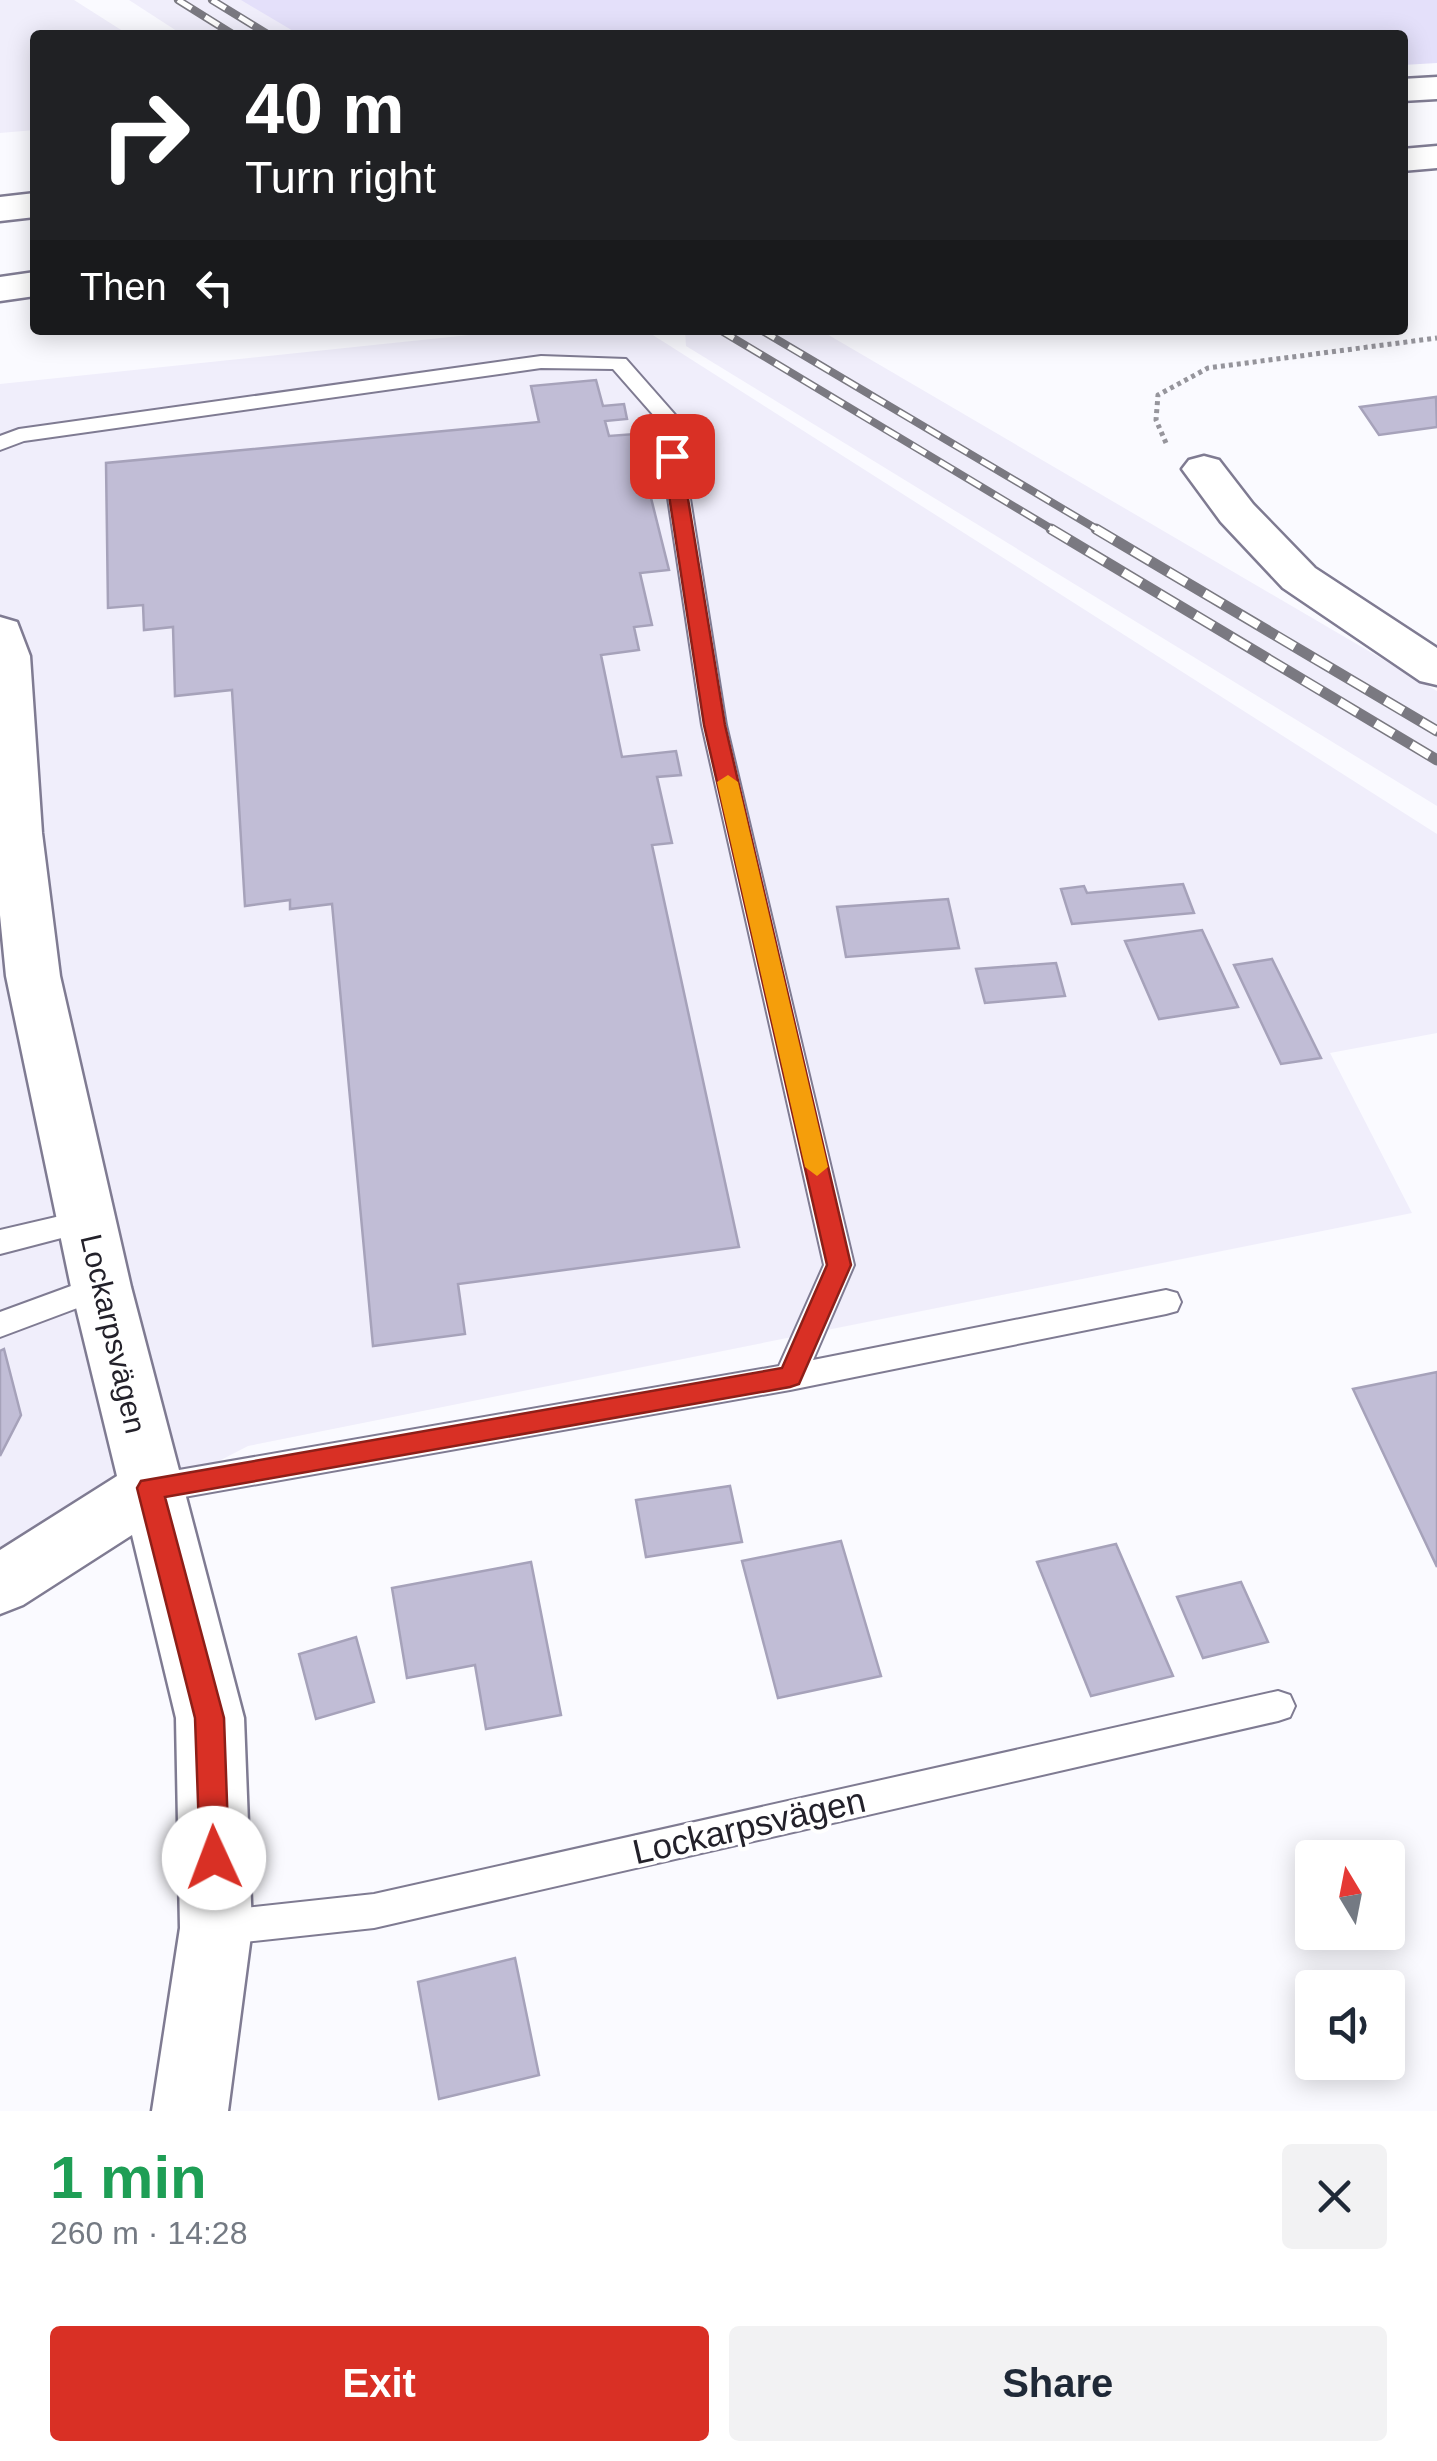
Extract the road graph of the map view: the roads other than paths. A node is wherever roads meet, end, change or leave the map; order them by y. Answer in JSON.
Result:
{"nodes":[{"id":1,"x":1437,"y":88,"type":"edge"},
{"id":2,"x":1408,"y":90,"type":"edge"},
{"id":3,"x":1437,"y":157,"type":"edge"},
{"id":4,"x":1408,"y":159,"type":"edge"},
{"id":5,"x":30,"y":206,"type":"edge"},
{"id":6,"x":0,"y":209,"type":"edge"},
{"id":7,"x":30,"y":285,"type":"edge"},
{"id":8,"x":0,"y":289,"type":"edge"},
{"id":9,"x":0,"y":444,"type":"edge"},
{"id":10,"x":1204,"y":469,"type":"road end"},
{"id":11,"x":0,"y":632,"type":"edge"},
{"id":12,"x":1437,"y":670,"type":"edge"},
{"id":13,"x":16,"y":979,"type":"edge"},
{"id":14,"x":86,"y":1221,"type":"junction"},
{"id":15,"x":0,"y":1242,"type":"edge"},
{"id":16,"x":101,"y":1287,"type":"junction"},
{"id":17,"x":1166,"y":1302,"type":"dead end"},
{"id":18,"x":0,"y":1325,"type":"edge"},
{"id":19,"x":790,"y":1377,"type":"junction"},
{"id":20,"x":150,"y":1488,"type":"junction"},
{"id":21,"x":0,"y":1584,"type":"edge"},
{"id":22,"x":1278,"y":1706,"type":"dead end"},
{"id":23,"x":216,"y":1928,"type":"junction"},
{"id":24,"x":190,"y":2111,"type":"edge"}],
"edges":[{"from":1,"to":2,"type":"main road"},
{"from":3,"to":4,"type":"main road"},
{"from":5,"to":6,"type":"main road"},
{"from":7,"to":8,"type":"main road"},
{"from":9,"to":19,"type":"lane"},
{"from":10,"to":12,"type":"main road"},
{"from":11,"to":13,"type":"main road","name":"Lockarpsvägen"},
{"from":13,"to":14,"type":"main road","name":"Lockarpsvägen"},
{"from":14,"to":15,"type":"lane"},
{"from":14,"to":16,"type":"main road","name":"Lockarpsvägen"},
{"from":16,"to":18,"type":"lane"},
{"from":16,"to":20,"type":"main road","name":"Lockarpsvägen"},
{"from":17,"to":19,"type":"lane"},
{"from":19,"to":20,"type":"lane"},
{"from":20,"to":21,"type":"main road"},
{"from":20,"to":23,"type":"main road","name":"Lockarpsvägen"},
{"from":22,"to":23,"type":"lane","name":"Lockarpsvägen"},
{"from":23,"to":24,"type":"main road","name":"Lockarpsvägen"}]}
